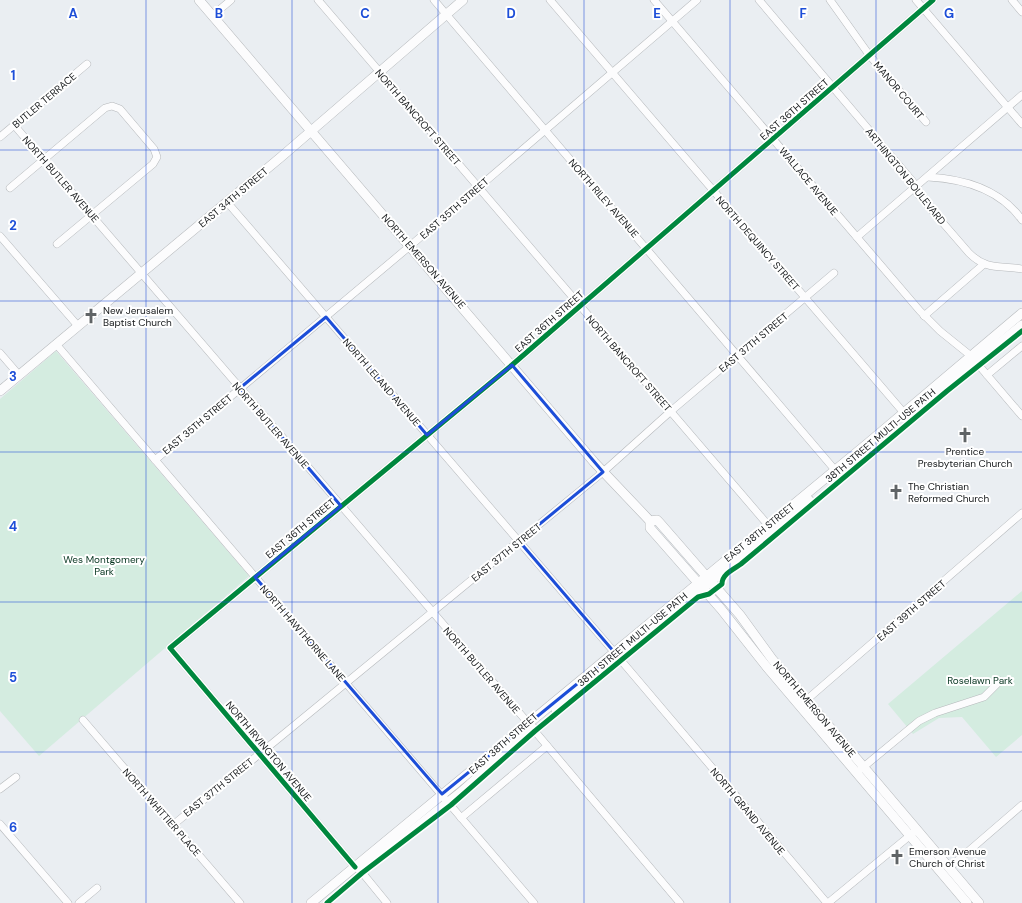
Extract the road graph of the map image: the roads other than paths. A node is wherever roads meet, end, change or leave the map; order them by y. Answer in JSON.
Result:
{"nodes":[{"id":1,"x":199,"y":0,"type":"edge"},
{"id":2,"x":231,"y":0,"type":"edge"},
{"id":3,"x":318,"y":0,"type":"edge"},
{"id":4,"x":434,"y":0,"type":"edge"},
{"id":5,"x":463,"y":0,"type":"edge"},
{"id":6,"x":550,"y":0,"type":"edge"},
{"id":7,"x":654,"y":0,"type":"edge"},
{"id":8,"x":697,"y":0,"type":"edge"},
{"id":9,"x":759,"y":0,"type":"edge"},
{"id":10,"x":830,"y":0,"type":"edge"},
{"id":11,"x":916,"y":0,"type":"edge"},
{"id":12,"x":933,"y":0,"type":"edge"},
{"id":13,"x":1012,"y":0,"type":"edge"},
{"id":14,"x":924,"y":8,"type":"junction"},
{"id":15,"x":1022,"y":12,"type":"edge"},
{"id":16,"x":446,"y":14,"type":"junction"},
{"id":17,"x":212,"y":16,"type":"junction"},
{"id":18,"x":672,"y":21,"type":"junction"},
{"id":19,"x":870,"y":56,"type":"junction"},
{"id":20,"x":87,"y":64,"type":"dead end"},
{"id":21,"x":379,"y":72,"type":"junction"},
{"id":22,"x":612,"y":73,"type":"junction"},
{"id":23,"x":833,"y":88,"type":"junction"},
{"id":24,"x":1022,"y":95,"type":"edge"},
{"id":25,"x":1008,"y":107,"type":"junction"},
{"id":26,"x":926,"y":122,"type":"dead end"},
{"id":27,"x":1022,"y":124,"type":"edge"},
{"id":28,"x":14,"y":125,"type":"junction"},
{"id":29,"x":546,"y":130,"type":"junction"},
{"id":30,"x":310,"y":131,"type":"junction"},
{"id":31,"x":0,"y":137,"type":"edge"},
{"id":32,"x":773,"y":139,"type":"junction"},
{"id":33,"x":44,"y":159,"type":"junction"},
{"id":34,"x":928,"y":177,"type":"junction"},
{"id":35,"x":479,"y":187,"type":"junction"},
{"id":36,"x":10,"y":188,"type":"dead end"},
{"id":37,"x":916,"y":188,"type":"junction"},
{"id":38,"x":714,"y":191,"type":"junction"},
{"id":39,"x":227,"y":202,"type":"junction"},
{"id":40,"x":92,"y":215,"type":"junction"},
{"id":41,"x":1022,"y":220,"type":"edge"},
{"id":42,"x":0,"y":236,"type":"edge"},
{"id":43,"x":857,"y":237,"type":"junction"},
{"id":44,"x":58,"y":244,"type":"dead end"},
{"id":45,"x":410,"y":246,"type":"junction"},
{"id":46,"x":647,"y":248,"type":"junction"},
{"id":47,"x":984,"y":264,"type":"junction"},
{"id":48,"x":1022,"y":269,"type":"edge"},
{"id":49,"x":141,"y":272,"type":"junction"},
{"id":50,"x":834,"y":273,"type":"dead end"},
{"id":51,"x":805,"y":298,"type":"junction"},
{"id":52,"x":580,"y":306,"type":"junction"},
{"id":53,"x":1022,"y":313,"type":"edge"},
{"id":54,"x":924,"y":316,"type":"junction"},
{"id":55,"x":326,"y":317,"type":"junction"},
{"id":56,"x":1022,"y":325,"type":"edge"},
{"id":57,"x":78,"y":326,"type":"junction"},
{"id":58,"x":56,"y":344,"type":"junction"},
{"id":59,"x":1022,"y":346,"type":"edge"},
{"id":60,"x":0,"y":353,"type":"edge"},
{"id":61,"x":738,"y":354,"type":"junction"},
{"id":62,"x":974,"y":359,"type":"junction"},
{"id":63,"x":512,"y":365,"type":"junction"},
{"id":64,"x":19,"y":375,"type":"junction"},
{"id":65,"x":988,"y":375,"type":"junction"},
{"id":66,"x":240,"y":388,"type":"junction"},
{"id":67,"x":0,"y":391,"type":"edge"},
{"id":68,"x":671,"y":411,"type":"junction"},
{"id":69,"x":904,"y":413,"type":"junction"},
{"id":70,"x":1022,"y":416,"type":"edge"},
{"id":71,"x":428,"y":435,"type":"junction"},
{"id":72,"x":155,"y":460,"type":"junction"},
{"id":73,"x":835,"y":470,"type":"junction"},
{"id":74,"x":603,"y":472,"type":"junction"},
{"id":75,"x":341,"y":506,"type":"junction"},
{"id":76,"x":1022,"y":513,"type":"edge"},
{"id":77,"x":650,"y":521,"type":"junction"},
{"id":78,"x":768,"y":525,"type":"junction"},
{"id":79,"x":519,"y":541,"type":"junction"},
{"id":80,"x":255,"y":577,"type":"junction"},
{"id":81,"x":709,"y":579,"type":"junction"},
{"id":82,"x":701,"y":586,"type":"junction"},
{"id":83,"x":432,"y":612,"type":"junction"},
{"id":84,"x":170,"y":648,"type":"joint"},
{"id":85,"x":617,"y":655,"type":"junction"},
{"id":86,"x":1000,"y":681,"type":"dead end"},
{"id":87,"x":346,"y":682,"type":"junction"},
{"id":88,"x":803,"y":702,"type":"junction"},
{"id":89,"x":670,"y":719,"type":"joint"},
{"id":90,"x":83,"y":720,"type":"dead end"},
{"id":91,"x":531,"y":726,"type":"junction"},
{"id":92,"x":547,"y":746,"type":"junction"},
{"id":93,"x":259,"y":754,"type":"junction"},
{"id":94,"x":864,"y":767,"type":"junction"},
{"id":95,"x":856,"y":773,"type":"junction"},
{"id":96,"x":16,"y":776,"type":"dead end"},
{"id":97,"x":0,"y":790,"type":"edge"},
{"id":98,"x":442,"y":794,"type":"junction"},
{"id":99,"x":448,"y":802,"type":"junction"},
{"id":100,"x":1022,"y":805,"type":"edge"},
{"id":101,"x":461,"y":818,"type":"junction"},
{"id":102,"x":0,"y":824,"type":"edge"},
{"id":103,"x":173,"y":824,"type":"junction"},
{"id":104,"x":913,"y":833,"type":"junction"},
{"id":105,"x":949,"y":868,"type":"junction"},
{"id":106,"x":357,"y":869,"type":"junction"},
{"id":107,"x":97,"y":888,"type":"dead end"},
{"id":108,"x":68,"y":903,"type":"edge"},
{"id":109,"x":79,"y":903,"type":"edge"},
{"id":110,"x":240,"y":903,"type":"edge"},
{"id":111,"x":311,"y":903,"type":"edge"},
{"id":112,"x":321,"y":903,"type":"edge"},
{"id":113,"x":387,"y":903,"type":"edge"},
{"id":114,"x":534,"y":903,"type":"edge"},
{"id":115,"x":680,"y":903,"type":"edge"},
{"id":116,"x":827,"y":903,"type":"edge"},
{"id":117,"x":967,"y":903,"type":"edge"},
{"id":118,"x":979,"y":903,"type":"edge"}],
"edges":[{"from":1,"to":17,"type":"main road","name":"NORTH EMERSON AVENUE"},
{"from":2,"to":17,"type":"street"},
{"from":3,"to":21,"type":"street","name":"NORTH BANCROFT STREET"},
{"from":4,"to":16,"type":"street","name":"NORTH RILEY AVENUE"},
{"from":5,"to":16,"type":"main road","name":"EAST 34TH STREET"},
{"from":6,"to":22,"type":"street","name":"NORTH DEQUINCY STREET"},
{"from":7,"to":18,"type":"street","name":"WALLACE AVENUE"},
{"from":8,"to":18,"type":"street","name":"EAST 35TH STREET"},
{"from":9,"to":23,"type":"street","name":"ARTHINGTON BOULEVARD"},
{"from":10,"to":19,"type":"street","name":"MANOR COURT"},
{"from":11,"to":14,"type":"street"},
{"from":12,"to":14,"type":"street","name":"EAST 36TH STREET"},
{"from":13,"to":15,"type":"street"},
{"from":14,"to":19,"type":"street","name":"EAST 36TH STREET"},
{"from":14,"to":25,"type":"street"},
{"from":16,"to":21,"type":"main road","name":"EAST 34TH STREET"},
{"from":16,"to":29,"type":"street","name":"NORTH RILEY AVENUE"},
{"from":17,"to":30,"type":"main road","name":"NORTH EMERSON AVENUE"},
{"from":18,"to":22,"type":"street","name":"EAST 35TH STREET"},
{"from":18,"to":32,"type":"street","name":"WALLACE AVENUE"},
{"from":19,"to":23,"type":"street","name":"EAST 36TH STREET"},
{"from":19,"to":26,"type":"street","name":"MANOR COURT"},
{"from":20,"to":28,"type":"street","name":"BUTLER TERRACE"},
{"from":21,"to":30,"type":"main road","name":"EAST 34TH STREET"},
{"from":21,"to":35,"type":"street","name":"NORTH BANCROFT STREET"},
{"from":22,"to":29,"type":"street","name":"EAST 35TH STREET"},
{"from":22,"to":38,"type":"street","name":"NORTH DEQUINCY STREET"},
{"from":23,"to":32,"type":"street","name":"EAST 36TH STREET"},
{"from":23,"to":37,"type":"street","name":"ARTHINGTON BOULEVARD"},
{"from":24,"to":25,"type":"street"},
{"from":25,"to":27,"type":"street"},
{"from":25,"to":34,"type":"street"},
{"from":28,"to":31,"type":"street","name":"BUTLER TERRACE"},
{"from":28,"to":33,"type":"street","name":"NORTH BUTLER AVENUE"},
{"from":29,"to":35,"type":"street","name":"EAST 35TH STREET"},
{"from":29,"to":46,"type":"street","name":"NORTH RILEY AVENUE"},
{"from":30,"to":39,"type":"main road","name":"EAST 34TH STREET"},
{"from":30,"to":45,"type":"main road","name":"NORTH EMERSON AVENUE"},
{"from":32,"to":38,"type":"street","name":"EAST 36TH STREET"},
{"from":32,"to":43,"type":"street","name":"WALLACE AVENUE"},
{"from":33,"to":36,"type":"street"},
{"from":33,"to":40,"type":"street","name":"NORTH BUTLER AVENUE"},
{"from":33,"to":40,"type":"street"},
{"from":34,"to":37,"type":"street"},
{"from":34,"to":41,"type":"street"},
{"from":35,"to":45,"type":"street","name":"EAST 35TH STREET"},
{"from":35,"to":52,"type":"street","name":"NORTH BANCROFT STREET"},
{"from":37,"to":43,"type":"street"},
{"from":37,"to":47,"type":"street","name":"ARTHINGTON BOULEVARD"},
{"from":38,"to":46,"type":"street","name":"EAST 36TH STREET"},
{"from":38,"to":51,"type":"street","name":"NORTH DEQUINCY STREET"},
{"from":39,"to":49,"type":"main road","name":"EAST 34TH STREET"},
{"from":39,"to":55,"type":"street","name":"NORTH LELAND AVENUE"},
{"from":40,"to":44,"type":"street"},
{"from":40,"to":49,"type":"street","name":"NORTH BUTLER AVENUE"},
{"from":42,"to":57,"type":"street"},
{"from":43,"to":54,"type":"street","name":"WALLACE AVENUE"},
{"from":45,"to":55,"type":"street","name":"EAST 35TH STREET"},
{"from":45,"to":63,"type":"main road","name":"NORTH EMERSON AVENUE"},
{"from":46,"to":52,"type":"street","name":"EAST 36TH STREET"},
{"from":46,"to":61,"type":"street","name":"NORTH RILEY AVENUE"},
{"from":47,"to":48,"type":"street","name":"ARTHINGTON BOULEVARD"},
{"from":47,"to":54,"type":"street"},
{"from":49,"to":57,"type":"main road","name":"EAST 34TH STREET"},
{"from":49,"to":66,"type":"street","name":"NORTH BUTLER AVENUE"},
{"from":50,"to":51,"type":"street","name":"EAST 37TH STREET"},
{"from":51,"to":61,"type":"street","name":"EAST 37TH STREET"},
{"from":51,"to":69,"type":"street","name":"NORTH DEQUINCY STREET"},
{"from":52,"to":63,"type":"street","name":"EAST 36TH STREET"},
{"from":52,"to":68,"type":"street","name":"NORTH BANCROFT STREET"},
{"from":53,"to":62,"type":"main road","name":"EAST 38TH STREET"},
{"from":54,"to":62,"type":"street","name":"WALLACE AVENUE"},
{"from":55,"to":66,"type":"street","name":"EAST 35TH STREET"},
{"from":55,"to":71,"type":"street","name":"NORTH LELAND AVENUE"},
{"from":56,"to":62,"type":"main road","name":"EAST 38TH STREET"},
{"from":57,"to":58,"type":"main road","name":"EAST 34TH STREET"},
{"from":58,"to":64,"type":"main road","name":"EAST 34TH STREET"},
{"from":58,"to":72,"type":"street","name":"NORTH HAWTHORNE LANE"},
{"from":59,"to":65,"type":"street"},
{"from":60,"to":64,"type":"street"},
{"from":61,"to":68,"type":"street","name":"EAST 37TH STREET"},
{"from":61,"to":73,"type":"street","name":"NORTH RILEY AVENUE"},
{"from":62,"to":65,"type":"street","name":"WALLACE AVENUE"},
{"from":62,"to":69,"type":"main road","name":"EAST 38TH STREET"},
{"from":62,"to":81,"type":"main road","name":"EAST 38TH STREET"},
{"from":63,"to":71,"type":"street","name":"EAST 36TH STREET"},
{"from":63,"to":74,"type":"main road","name":"NORTH EMERSON AVENUE"},
{"from":64,"to":67,"type":"main road","name":"EAST 34TH STREET"},
{"from":65,"to":70,"type":"street","name":"WALLACE AVENUE"},
{"from":66,"to":72,"type":"street","name":"EAST 35TH STREET"},
{"from":66,"to":75,"type":"street","name":"NORTH BUTLER AVENUE"},
{"from":68,"to":74,"type":"street","name":"EAST 37TH STREET"},
{"from":68,"to":78,"type":"street","name":"NORTH BANCROFT STREET"},
{"from":69,"to":73,"type":"main road","name":"EAST 38TH STREET"},
{"from":71,"to":75,"type":"street","name":"EAST 36TH STREET"},
{"from":71,"to":79,"type":"street","name":"NORTH LELAND AVENUE"},
{"from":72,"to":80,"type":"street","name":"NORTH HAWTHORNE LANE"},
{"from":73,"to":78,"type":"main road","name":"EAST 38TH STREET"},
{"from":74,"to":77,"type":"main road","name":"NORTH EMERSON AVENUE"},
{"from":74,"to":79,"type":"street","name":"EAST 37TH STREET"},
{"from":75,"to":80,"type":"street","name":"EAST 36TH STREET"},
{"from":75,"to":83,"type":"street","name":"NORTH BUTLER AVENUE"},
{"from":76,"to":88,"type":"street","name":"EAST 39TH STREET"},
{"from":77,"to":81,"type":"main road","name":"NORTH EMERSON AVENUE"},
{"from":77,"to":82,"type":"main road","name":"NORTH EMERSON AVENUE"},
{"from":78,"to":81,"type":"main road","name":"EAST 38TH STREET"},
{"from":79,"to":83,"type":"street","name":"EAST 37TH STREET"},
{"from":79,"to":85,"type":"street","name":"NORTH LELAND AVENUE"},
{"from":80,"to":84,"type":"street","name":"EAST 36TH STREET"},
{"from":80,"to":87,"type":"street","name":"NORTH HAWTHORNE LANE"},
{"from":81,"to":82,"type":"main road","name":"EAST 38TH STREET"},
{"from":81,"to":88,"type":"main road","name":"NORTH EMERSON AVENUE"},
{"from":82,"to":85,"type":"main road","name":"EAST 38TH STREET"},
{"from":82,"to":88,"type":"main road","name":"NORTH EMERSON AVENUE"},
{"from":83,"to":87,"type":"street","name":"EAST 37TH STREET"},
{"from":83,"to":91,"type":"street","name":"NORTH BUTLER AVENUE"},
{"from":84,"to":93,"type":"street","name":"NORTH IRVINGTON AVENUE"},
{"from":85,"to":89,"type":"street","name":"NORTH LELAND AVENUE"},
{"from":85,"to":91,"type":"main road","name":"EAST 38TH STREET"},
{"from":86,"to":94,"type":"street"},
{"from":87,"to":93,"type":"street","name":"EAST 37TH STREET"},
{"from":87,"to":98,"type":"street","name":"NORTH HAWTHORNE LANE"},
{"from":88,"to":94,"type":"main road","name":"NORTH EMERSON AVENUE"},
{"from":88,"to":95,"type":"main road","name":"NORTH EMERSON AVENUE"},
{"from":89,"to":116,"type":"street","name":"NORTH GRAND AVENUE"},
{"from":90,"to":103,"type":"street","name":"NORTH WHITTIER PLACE"},
{"from":91,"to":92,"type":"street","name":"NORTH BUTLER AVENUE"},
{"from":91,"to":98,"type":"main road","name":"EAST 38TH STREET"},
{"from":91,"to":99,"type":"main road","name":"EAST 38TH STREET"},
{"from":92,"to":101,"type":"street"},
{"from":92,"to":115,"type":"street","name":"NORTH BUTLER AVENUE"},
{"from":93,"to":103,"type":"street","name":"EAST 37TH STREET"},
{"from":93,"to":106,"type":"street","name":"NORTH IRVINGTON AVENUE"},
{"from":94,"to":95,"type":"street"},
{"from":94,"to":104,"type":"main road","name":"NORTH EMERSON AVENUE"},
{"from":95,"to":104,"type":"main road","name":"NORTH EMERSON AVENUE"},
{"from":96,"to":97,"type":"street"},
{"from":98,"to":99,"type":"street","name":"NORTH HAWTHORNE LANE"},
{"from":98,"to":106,"type":"main road","name":"EAST 38TH STREET"},
{"from":99,"to":101,"type":"street","name":"NORTH HAWTHORNE LANE"},
{"from":99,"to":106,"type":"main road","name":"EAST 38TH STREET"},
{"from":100,"to":105,"type":"street"},
{"from":101,"to":114,"type":"street","name":"NORTH HAWTHORNE LANE"},
{"from":102,"to":108,"type":"street"},
{"from":103,"to":110,"type":"street","name":"NORTH WHITTIER PLACE"},
{"from":104,"to":105,"type":"main road","name":"NORTH EMERSON AVENUE"},
{"from":104,"to":116,"type":"street"},
{"from":104,"to":117,"type":"main road","name":"NORTH EMERSON AVENUE"},
{"from":105,"to":118,"type":"main road","name":"NORTH EMERSON AVENUE"},
{"from":106,"to":111,"type":"main road","name":"EAST 38TH STREET"},
{"from":106,"to":112,"type":"main road","name":"EAST 38TH STREET"},
{"from":106,"to":113,"type":"street","name":"NORTH IRVINGTON AVENUE"},
{"from":107,"to":109,"type":"street"}]}
